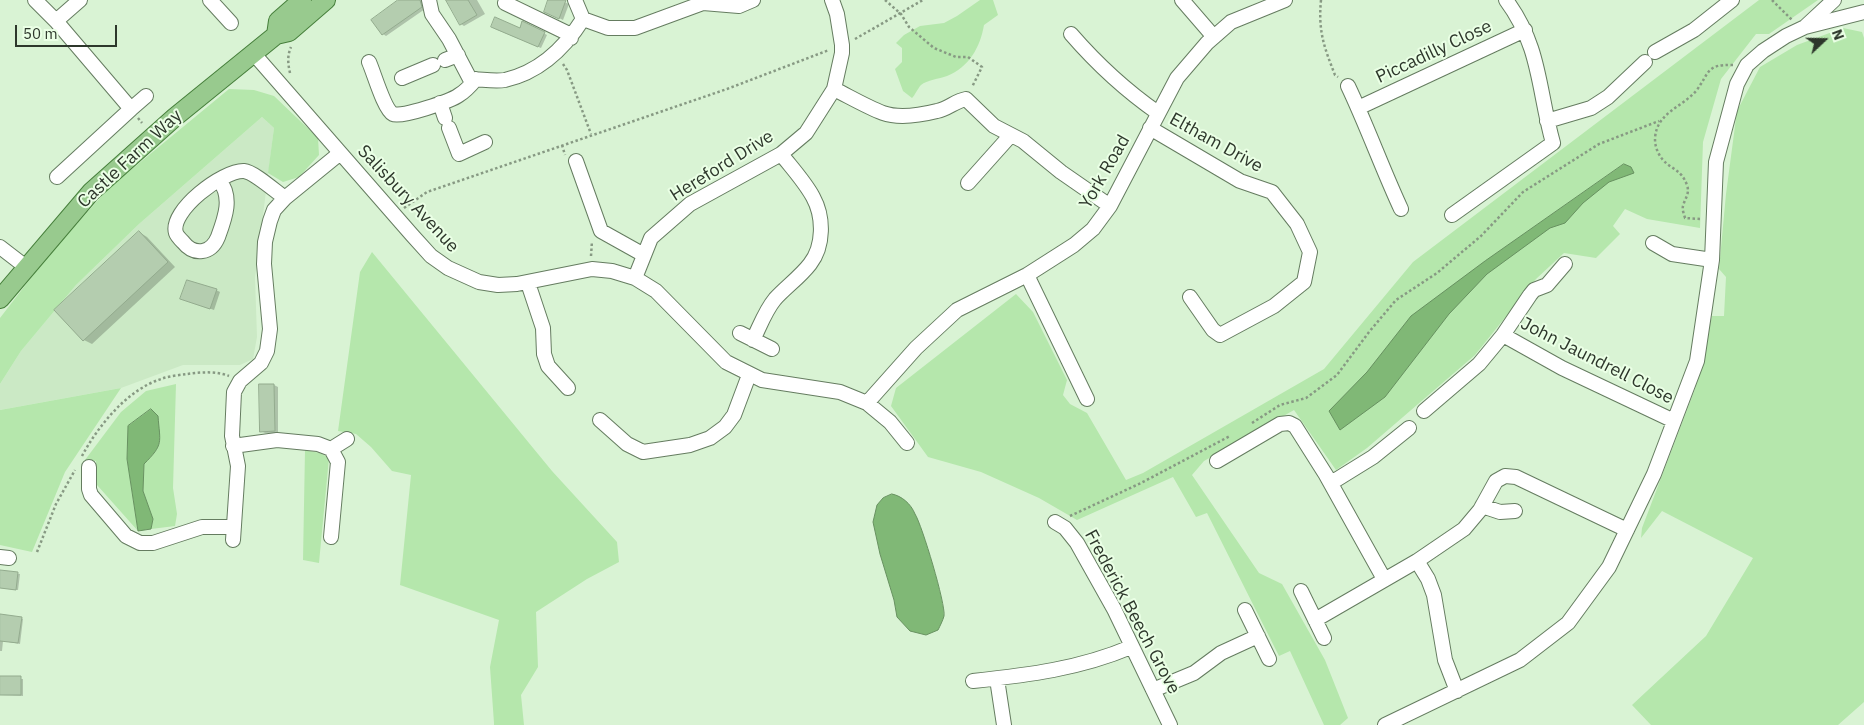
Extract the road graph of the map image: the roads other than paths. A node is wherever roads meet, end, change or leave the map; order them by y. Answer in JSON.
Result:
{"nodes":[{"id":1,"x":35,"y":0,"type":"edge"},
{"id":2,"x":80,"y":0,"type":"edge"},
{"id":3,"x":210,"y":0,"type":"edge"},
{"id":4,"x":302,"y":0,"type":"edge"},
{"id":5,"x":326,"y":0,"type":"edge"},
{"id":6,"x":429,"y":0,"type":"edge"},
{"id":7,"x":575,"y":0,"type":"edge"},
{"id":8,"x":753,"y":0,"type":"edge"},
{"id":9,"x":832,"y":0,"type":"edge"},
{"id":10,"x":1182,"y":0,"type":"edge"},
{"id":11,"x":1285,"y":0,"type":"edge"},
{"id":12,"x":1506,"y":0,"type":"edge"},
{"id":13,"x":1732,"y":0,"type":"edge"},
{"id":14,"x":1834,"y":0,"type":"edge"},
{"id":15,"x":505,"y":3,"type":"dead end"},
{"id":16,"x":1864,"y":12,"type":"edge"},
{"id":17,"x":583,"y":19,"type":"junction"},
{"id":18,"x":56,"y":21,"type":"junction"},
{"id":19,"x":230,"y":23,"type":"dead end"},
{"id":20,"x":1803,"y":28,"type":"junction"},
{"id":21,"x":1525,"y":30,"type":"junction"},
{"id":22,"x":1071,"y":34,"type":"dead end"},
{"id":23,"x":276,"y":35,"type":"junction"},
{"id":24,"x":1214,"y":37,"type":"junction"},
{"id":25,"x":571,"y":38,"type":"junction"},
{"id":26,"x":254,"y":54,"type":"junction"},
{"id":27,"x":445,"y":60,"type":"junction"},
{"id":28,"x":370,"y":62,"type":"dead end"},
{"id":29,"x":402,"y":78,"type":"dead end"},
{"id":30,"x":476,"y":79,"type":"junction"},
{"id":31,"x":1348,"y":86,"type":"road end"},
{"id":32,"x":834,"y":89,"type":"junction"},
{"id":33,"x":146,"y":96,"type":"dead end"},
{"id":34,"x":440,"y":103,"type":"junction"},
{"id":35,"x":1358,"y":108,"type":"junction"},
{"id":36,"x":131,"y":109,"type":"junction"},
{"id":37,"x":1158,"y":112,"type":"junction"},
{"id":38,"x":1547,"y":121,"type":"junction"},
{"id":39,"x":1150,"y":128,"type":"junction"},
{"id":40,"x":1010,"y":136,"type":"junction"},
{"id":41,"x":485,"y":142,"type":"dead end"},
{"id":42,"x":339,"y":154,"type":"junction"},
{"id":43,"x":781,"y":154,"type":"junction"},
{"id":44,"x":576,"y":161,"type":"dead end"},
{"id":45,"x":57,"y":177,"type":"dead end"},
{"id":46,"x":219,"y":180,"type":"junction"},
{"id":47,"x":968,"y":183,"type":"dead end"},
{"id":48,"x":285,"y":198,"type":"junction"},
{"id":49,"x":1110,"y":206,"type":"junction"},
{"id":50,"x":1401,"y":209,"type":"dead end"},
{"id":51,"x":1452,"y":214,"type":"dead end"},
{"id":52,"x":1653,"y":243,"type":"dead end"},
{"id":53,"x":0,"y":247,"type":"edge"},
{"id":54,"x":644,"y":255,"type":"junction"},
{"id":55,"x":1712,"y":260,"type":"junction"},
{"id":56,"x":1565,"y":264,"type":"dead end"},
{"id":57,"x":26,"y":267,"type":"junction"},
{"id":58,"x":1028,"y":275,"type":"junction"},
{"id":59,"x":635,"y":278,"type":"junction"},
{"id":60,"x":528,"y":282,"type":"junction"},
{"id":61,"x":1190,"y":297,"type":"dead end"},
{"id":62,"x":0,"y":299,"type":"edge"},
{"id":63,"x":740,"y":334,"type":"dead end"},
{"id":64,"x":1504,"y":335,"type":"junction"},
{"id":65,"x":753,"y":340,"type":"junction"},
{"id":66,"x":772,"y":349,"type":"dead end"},
{"id":67,"x":749,"y":375,"type":"junction"},
{"id":68,"x":568,"y":388,"type":"dead end"},
{"id":69,"x":1087,"y":399,"type":"dead end"},
{"id":70,"x":868,"y":403,"type":"junction"},
{"id":71,"x":1424,"y":411,"type":"dead end"},
{"id":72,"x":600,"y":420,"type":"dead end"},
{"id":73,"x":1674,"y":421,"type":"junction"},
{"id":74,"x":1409,"y":428,"type":"dead end"},
{"id":75,"x":347,"y":439,"type":"dead end"},
{"id":76,"x":907,"y":443,"type":"dead end"},
{"id":77,"x":233,"y":446,"type":"junction"},
{"id":78,"x":331,"y":449,"type":"junction"},
{"id":79,"x":1217,"y":461,"type":"dead end"},
{"id":80,"x":84,"y":464,"type":"road end"},
{"id":81,"x":1331,"y":483,"type":"junction"},
{"id":82,"x":1482,"y":506,"type":"junction"},
{"id":83,"x":1515,"y":511,"type":"dead end"},
{"id":84,"x":1055,"y":522,"type":"road end"},
{"id":85,"x":1627,"y":530,"type":"junction"},
{"id":86,"x":331,"y":537,"type":"dead end"},
{"id":87,"x":1417,"y":561,"type":"junction"},
{"id":88,"x":1384,"y":579,"type":"junction"},
{"id":89,"x":1301,"y":591,"type":"dead end"},
{"id":90,"x":1246,"y":610,"type":"dead end"},
{"id":91,"x":1315,"y":620,"type":"junction"},
{"id":92,"x":1258,"y":636,"type":"junction"},
{"id":93,"x":1324,"y":638,"type":"dead end"},
{"id":94,"x":1131,"y":647,"type":"junction"},
{"id":95,"x":1269,"y":659,"type":"dead end"},
{"id":96,"x":997,"y":678,"type":"junction"},
{"id":97,"x":973,"y":681,"type":"dead end"},
{"id":98,"x":1154,"y":690,"type":"junction"},
{"id":99,"x":1457,"y":691,"type":"junction"},
{"id":100,"x":1403,"y":721,"type":"edge"},
{"id":101,"x":1004,"y":725,"type":"edge"},
{"id":102,"x":1170,"y":725,"type":"edge"},
{"id":103,"x":1385,"y":725,"type":"edge"}],
"edges":[{"from":1,"to":18,"type":"street"},
{"from":2,"to":18,"type":"street"},
{"from":3,"to":19,"type":"street"},
{"from":4,"to":23,"type":"main road","name":"Castle Farm Way"},
{"from":5,"to":23,"type":"main road","name":"Castle Farm Way"},
{"from":6,"to":27,"type":"street"},
{"from":7,"to":17,"type":"street"},
{"from":8,"to":17,"type":"street"},
{"from":9,"to":32,"type":"street","name":"Hereford Drive"},
{"from":10,"to":24,"type":"street"},
{"from":11,"to":24,"type":"street","name":"York Road"},
{"from":12,"to":21,"type":"street"},
{"from":13,"to":38,"type":"street"},
{"from":14,"to":20,"type":"street"},
{"from":15,"to":25,"type":"street"},
{"from":16,"to":20,"type":"street"},
{"from":17,"to":25,"type":"street"},
{"from":18,"to":36,"type":"street"},
{"from":20,"to":55,"type":"street"},
{"from":21,"to":35,"type":"street","name":"Piccadilly Close"},
{"from":21,"to":38,"type":"street"},
{"from":22,"to":37,"type":"street"},
{"from":23,"to":26,"type":"main road","name":"Castle Farm Way"},
{"from":24,"to":37,"type":"street","name":"York Road"},
{"from":25,"to":30,"type":"street"},
{"from":26,"to":42,"type":"street","name":"Salisbury Avenue"},
{"from":26,"to":57,"type":"main road","name":"Castle Farm Way"},
{"from":27,"to":29,"type":"street"},
{"from":27,"to":30,"type":"street"},
{"from":28,"to":34,"type":"street"},
{"from":30,"to":34,"type":"street"},
{"from":31,"to":35,"type":"street"},
{"from":32,"to":40,"type":"street"},
{"from":32,"to":43,"type":"street","name":"Hereford Drive"},
{"from":33,"to":36,"type":"street"},
{"from":34,"to":41,"type":"street"},
{"from":35,"to":50,"type":"street"},
{"from":36,"to":45,"type":"street"},
{"from":37,"to":39,"type":"street","name":"York Road"},
{"from":38,"to":51,"type":"street"},
{"from":39,"to":49,"type":"street","name":"York Road"},
{"from":39,"to":61,"type":"street","name":"Eltham Drive"},
{"from":40,"to":47,"type":"street"},
{"from":40,"to":49,"type":"street"},
{"from":42,"to":48,"type":"street"},
{"from":42,"to":60,"type":"street","name":"Salisbury Avenue"},
{"from":43,"to":54,"type":"street","name":"Hereford Drive"},
{"from":43,"to":65,"type":"street"},
{"from":44,"to":54,"type":"street"},
{"from":46,"to":46,"type":"street"},
{"from":46,"to":48,"type":"street"},
{"from":48,"to":77,"type":"street"},
{"from":49,"to":58,"type":"street","name":"York Road"},
{"from":52,"to":55,"type":"street"},
{"from":53,"to":57,"type":"street"},
{"from":54,"to":59,"type":"street","name":"Hereford Drive"},
{"from":55,"to":73,"type":"street"},
{"from":56,"to":64,"type":"street"},
{"from":57,"to":62,"type":"main road","name":"Castle Farm Way"},
{"from":58,"to":69,"type":"street"},
{"from":58,"to":70,"type":"street","name":"York Road"},
{"from":59,"to":60,"type":"street","name":"Salisbury Avenue"},
{"from":59,"to":67,"type":"street","name":"Salisbury Avenue"},
{"from":60,"to":68,"type":"street"},
{"from":63,"to":65,"type":"street"},
{"from":64,"to":71,"type":"street"},
{"from":64,"to":73,"type":"street","name":"John Jaundrell Close"},
{"from":65,"to":66,"type":"street"},
{"from":67,"to":70,"type":"street","name":"Salisbury Avenue"},
{"from":67,"to":72,"type":"street"},
{"from":70,"to":76,"type":"street","name":"Salisbury Avenue"},
{"from":73,"to":85,"type":"street"},
{"from":74,"to":81,"type":"street"},
{"from":75,"to":78,"type":"street"},
{"from":77,"to":78,"type":"street"},
{"from":77,"to":80,"type":"street"},
{"from":78,"to":86,"type":"street"},
{"from":79,"to":81,"type":"street"},
{"from":81,"to":88,"type":"street"},
{"from":82,"to":83,"type":"street"},
{"from":82,"to":85,"type":"street"},
{"from":82,"to":87,"type":"street"},
{"from":84,"to":94,"type":"street","name":"Frederick Beech Grove"},
{"from":85,"to":99,"type":"street"},
{"from":87,"to":88,"type":"street"},
{"from":87,"to":99,"type":"street"},
{"from":88,"to":91,"type":"street"},
{"from":89,"to":91,"type":"street"},
{"from":90,"to":92,"type":"street"},
{"from":91,"to":93,"type":"street"},
{"from":92,"to":95,"type":"street"},
{"from":92,"to":98,"type":"street"},
{"from":94,"to":96,"type":"street"},
{"from":94,"to":98,"type":"street","name":"Frederick Beech Grove"},
{"from":96,"to":97,"type":"street"},
{"from":96,"to":101,"type":"street"},
{"from":98,"to":102,"type":"street","name":"Frederick Beech Grove"},
{"from":99,"to":100,"type":"street"},
{"from":100,"to":103,"type":"street"}]}
